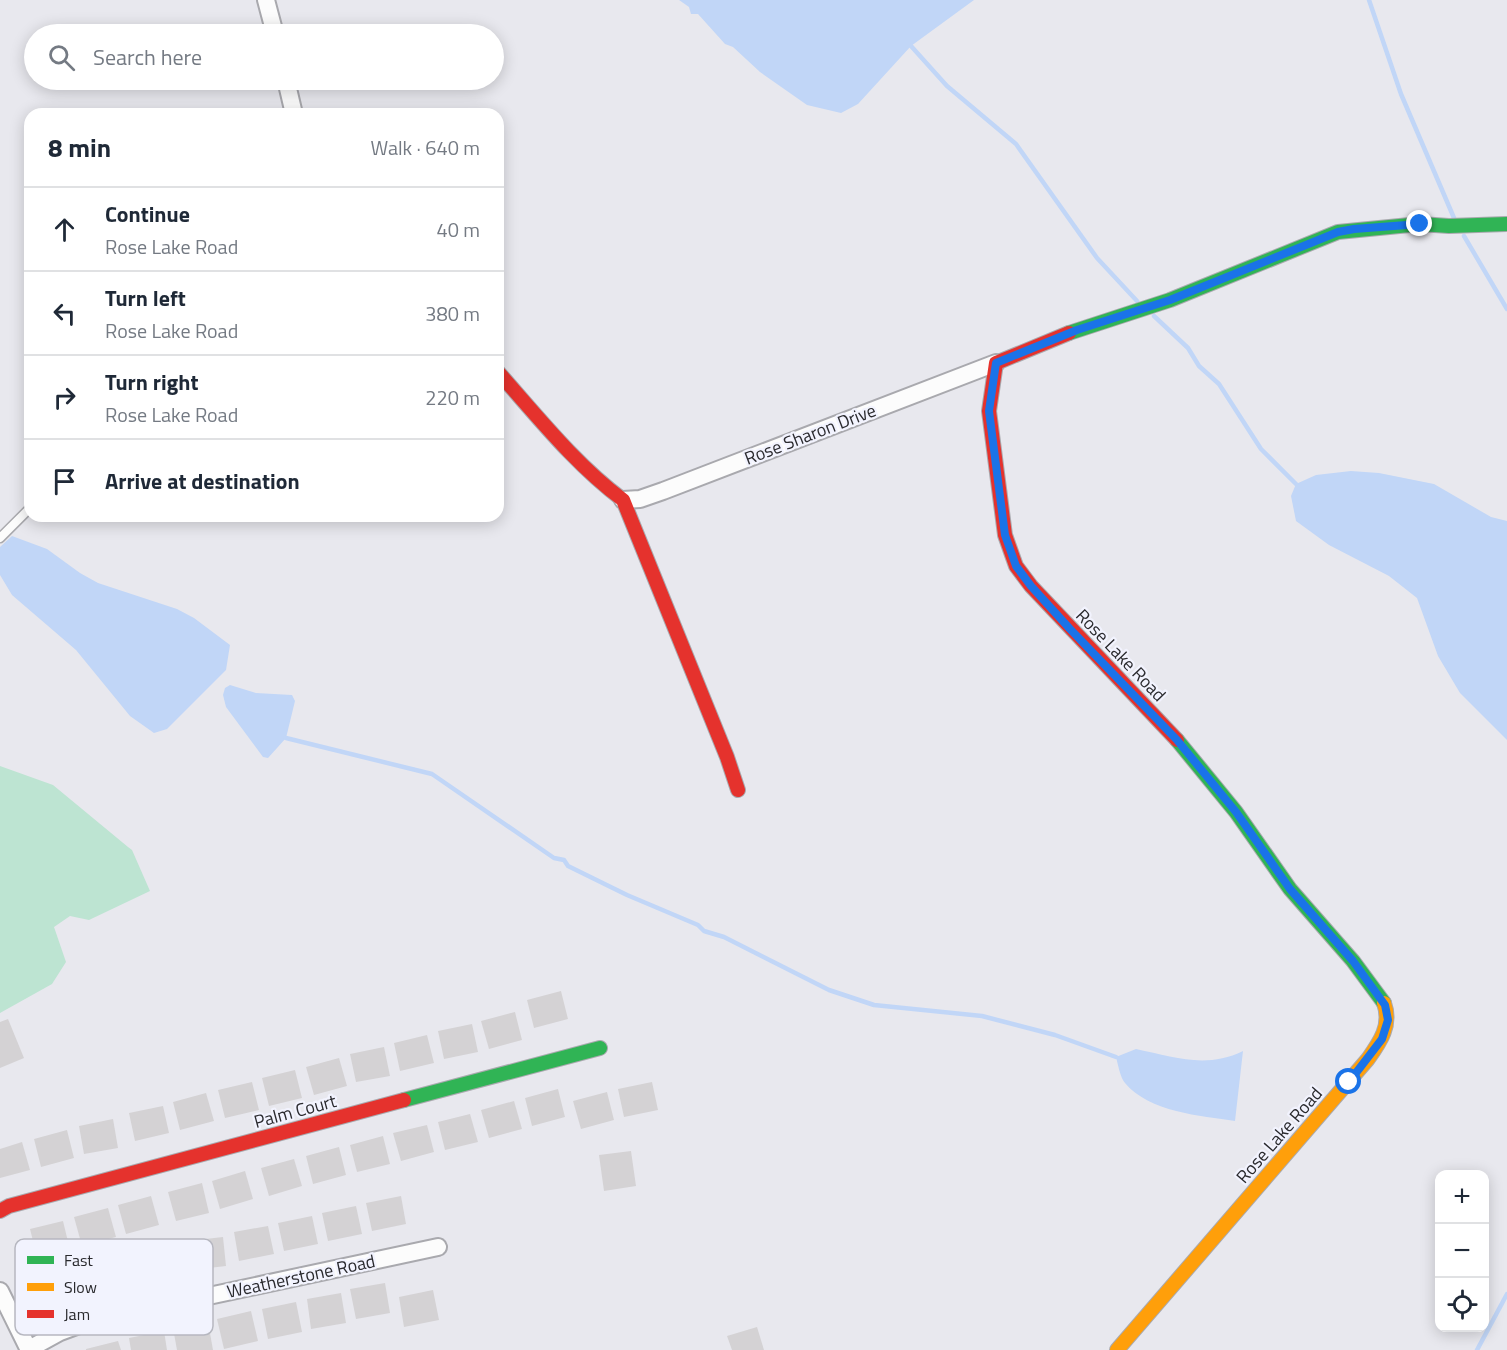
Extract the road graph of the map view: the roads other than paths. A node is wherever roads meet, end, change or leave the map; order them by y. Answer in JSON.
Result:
{"nodes":[{"id":1,"x":266,"y":0,"type":"edge"},
{"id":2,"x":272,"y":24,"type":"edge"},
{"id":3,"x":288,"y":90,"type":"edge"},
{"id":4,"x":293,"y":108,"type":"edge"},
{"id":5,"x":1507,"y":224,"type":"edge"},
{"id":6,"x":996,"y":363,"type":"junction"},
{"id":7,"x":504,"y":379,"type":"edge"},
{"id":8,"x":623,"y":500,"type":"junction"},
{"id":9,"x":24,"y":514,"type":"edge"},
{"id":10,"x":0,"y":538,"type":"edge"},
{"id":11,"x":738,"y":790,"type":"dead end"},
{"id":12,"x":600,"y":1048,"type":"dead end"},
{"id":13,"x":0,"y":1211,"type":"edge"},
{"id":14,"x":438,"y":1247,"type":"dead end"},
{"id":15,"x":0,"y":1291,"type":"edge"},
{"id":16,"x":213,"y":1295,"type":"edge"},
{"id":17,"x":15,"y":1322,"type":"edge"},
{"id":18,"x":22,"y":1335,"type":"edge"},
{"id":19,"x":55,"y":1335,"type":"edge"},
{"id":20,"x":29,"y":1350,"type":"edge"},
{"id":21,"x":1117,"y":1350,"type":"edge"}],
"edges":[{"from":1,"to":2,"type":"street"},
{"from":3,"to":4,"type":"street"},
{"from":5,"to":6,"type":"street"},
{"from":6,"to":8,"type":"street","name":"Rose Sharon Drive"},
{"from":6,"to":21,"type":"street","name":"Rose Lake Road"},
{"from":7,"to":8,"type":"street"},
{"from":8,"to":11,"type":"street"},
{"from":9,"to":10,"type":"lane"},
{"from":12,"to":13,"type":"street","name":"Palm Court"},
{"from":14,"to":16,"type":"street","name":"Weatherstone Road"},
{"from":15,"to":17,"type":"street"},
{"from":18,"to":20,"type":"street"},
{"from":19,"to":20,"type":"street","name":"Weatherstone Road"}]}
